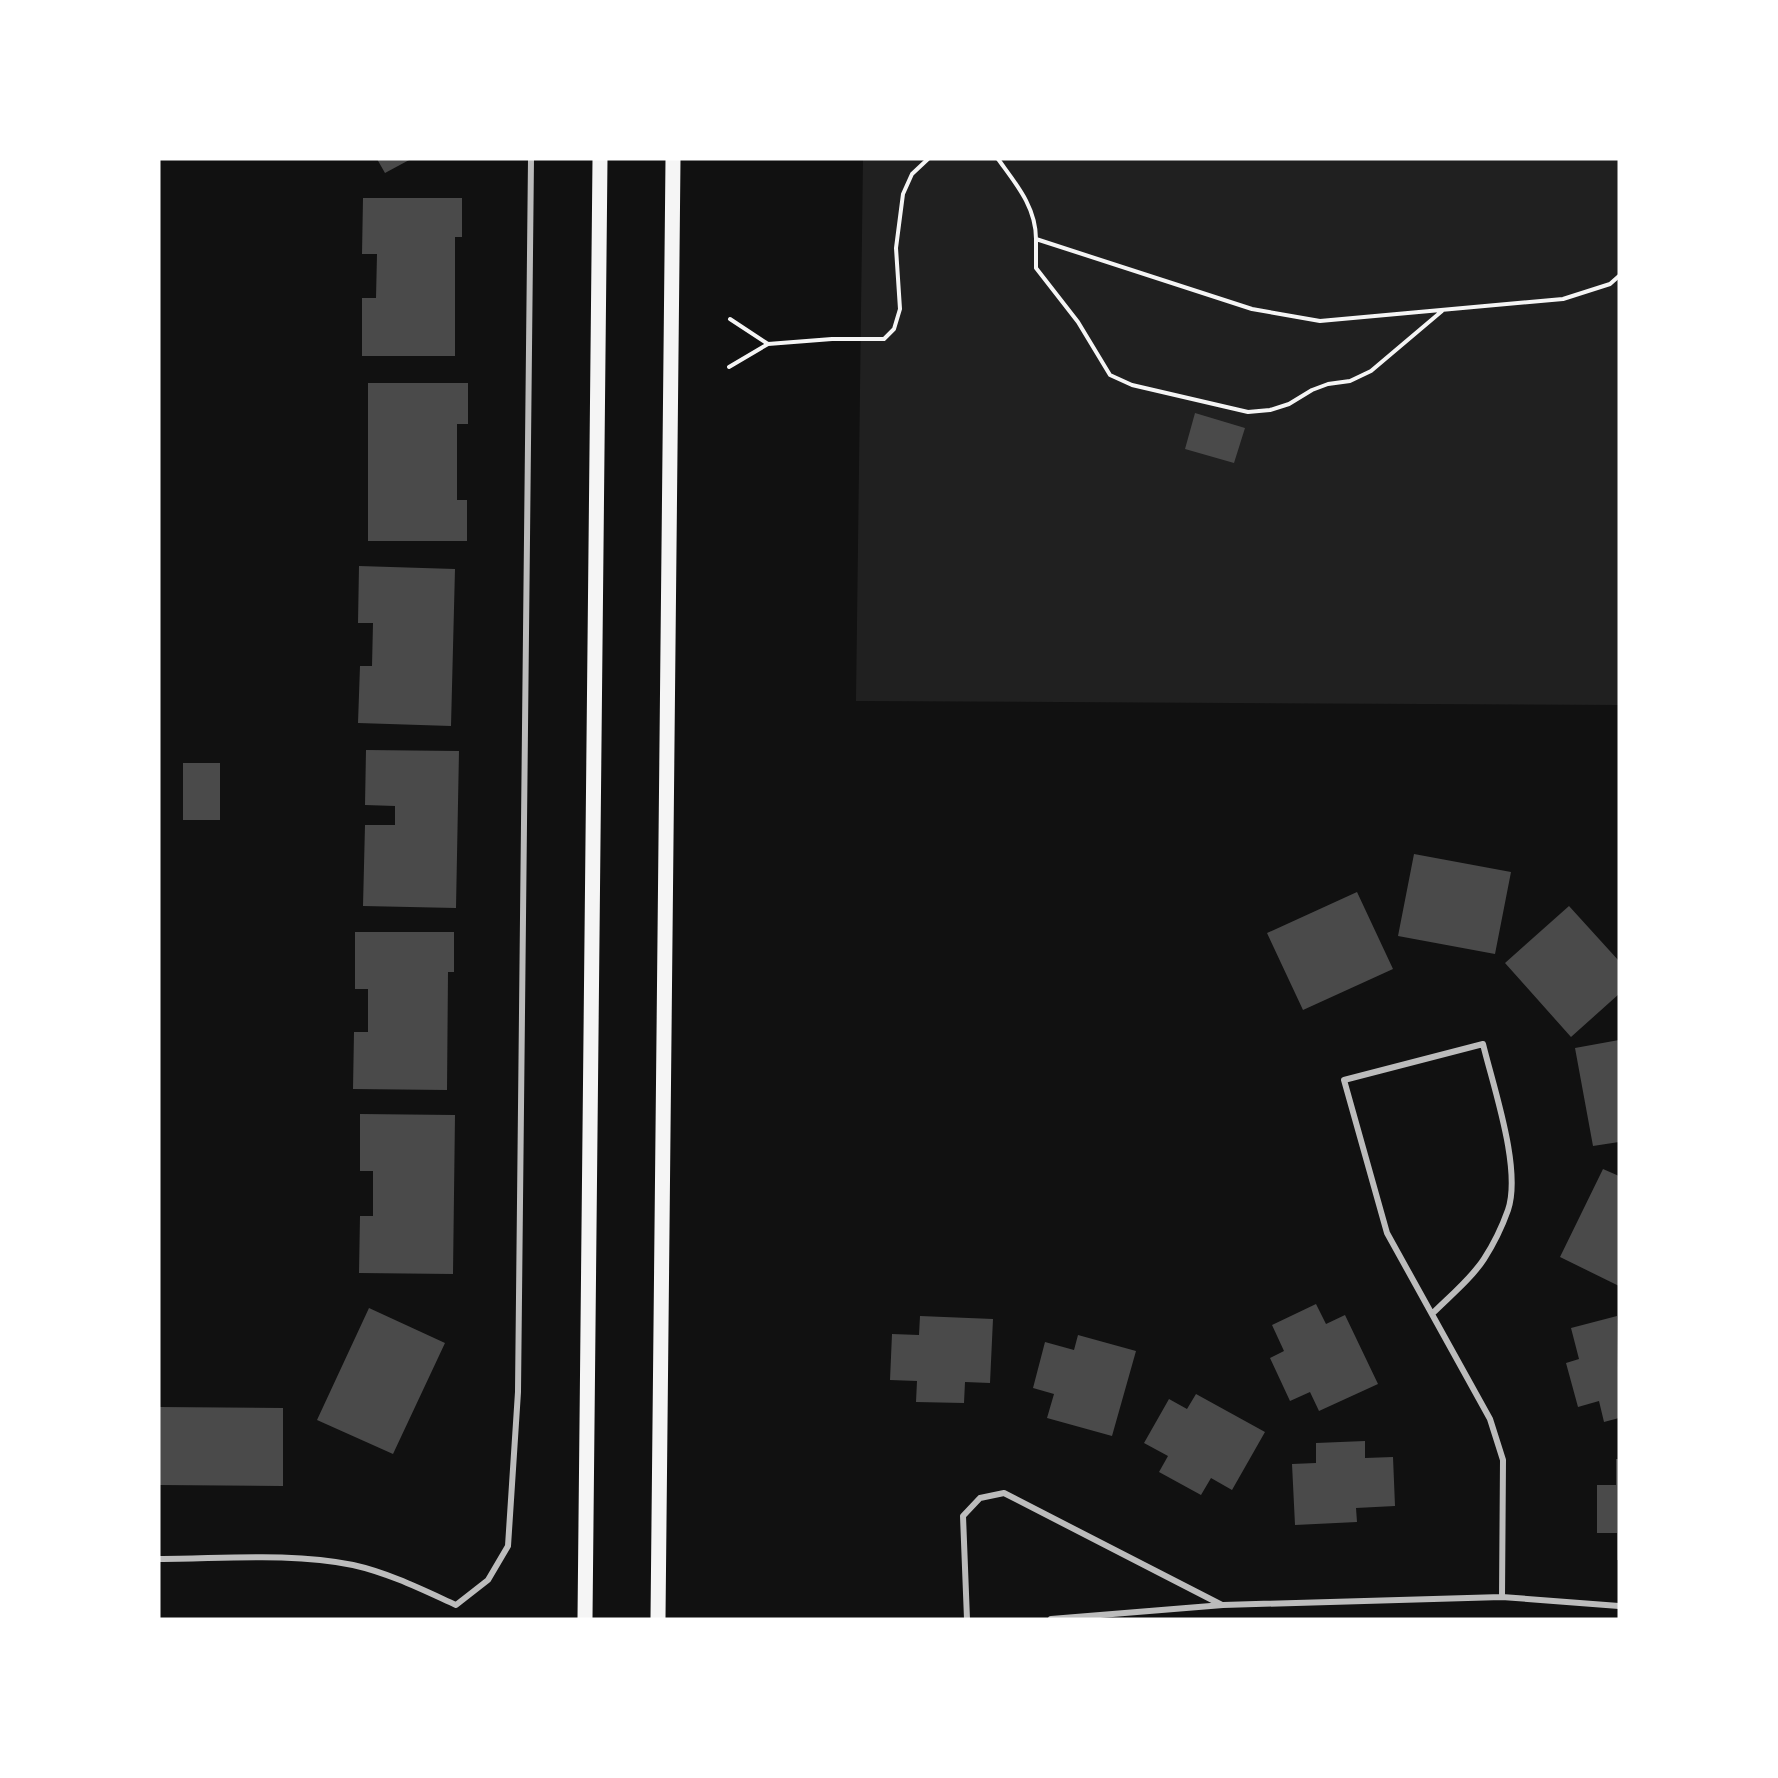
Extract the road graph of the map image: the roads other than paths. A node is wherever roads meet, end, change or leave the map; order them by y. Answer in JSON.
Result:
{"nodes":[{"id":1,"x":531,"y":159,"type":"edge"},
{"id":2,"x":600,"y":159,"type":"edge"},
{"id":3,"x":673,"y":159,"type":"edge"},
{"id":4,"x":1433,"y":1313,"type":"junction"},
{"id":5,"x":159,"y":1559,"type":"edge"},
{"id":6,"x":1502,"y":1597,"type":"junction"},
{"id":7,"x":1223,"y":1605,"type":"junction"},
{"id":8,"x":1619,"y":1606,"type":"edge"},
{"id":9,"x":585,"y":1619,"type":"edge"},
{"id":10,"x":658,"y":1619,"type":"edge"},
{"id":11,"x":967,"y":1619,"type":"edge"},
{"id":12,"x":1051,"y":1619,"type":"edge"}],
"edges":[{"from":1,"to":5,"type":"street"},
{"from":2,"to":9,"type":"main road"},
{"from":3,"to":10,"type":"main road"},
{"from":4,"to":4,"type":"street"},
{"from":4,"to":6,"type":"street"},
{"from":6,"to":7,"type":"street"},
{"from":6,"to":8,"type":"street"},
{"from":7,"to":11,"type":"street"},
{"from":7,"to":12,"type":"street"}]}
